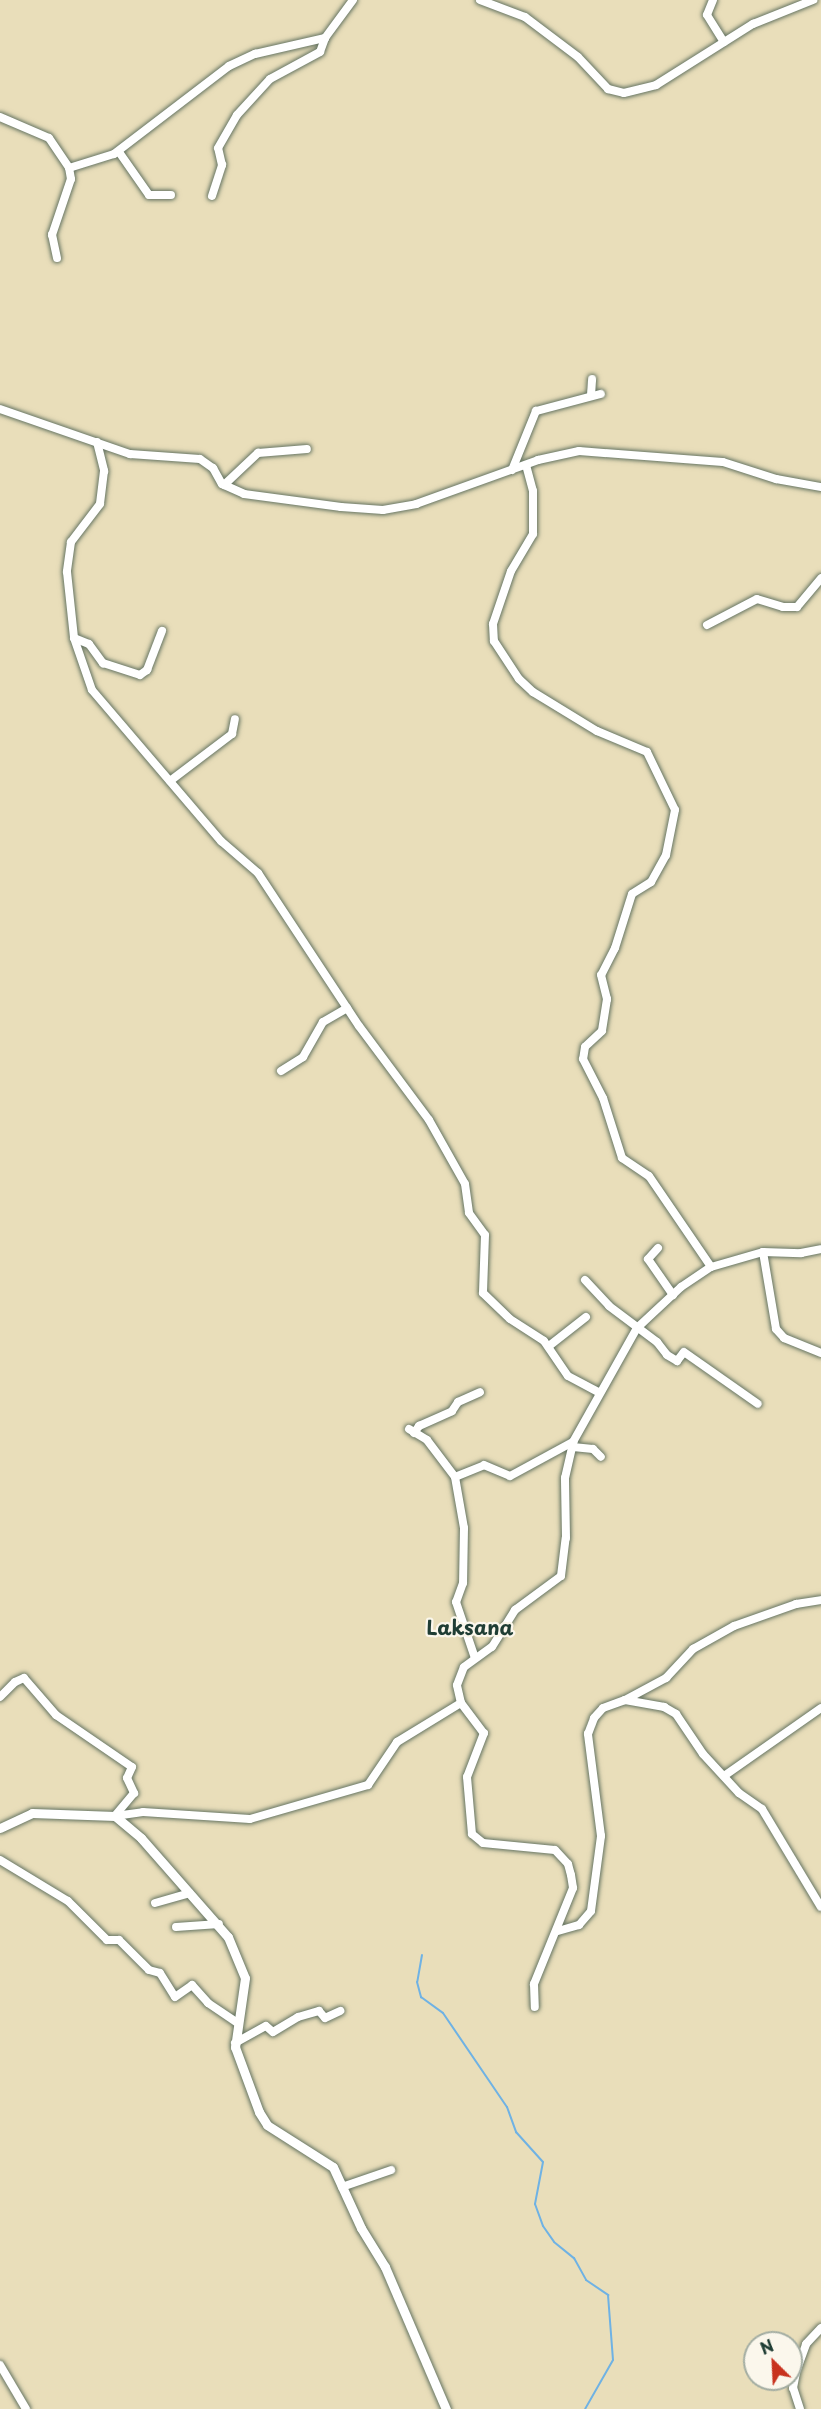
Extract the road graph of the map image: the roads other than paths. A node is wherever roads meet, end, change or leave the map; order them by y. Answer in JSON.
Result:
{"nodes":[{"id":1,"x":353,"y":0,"type":"edge"},
{"id":2,"x":480,"y":0,"type":"edge"},
{"id":3,"x":713,"y":0,"type":"edge"},
{"id":4,"x":813,"y":0,"type":"edge"},
{"id":5,"x":325,"y":38,"type":"junction"},
{"id":6,"x":724,"y":42,"type":"junction"},
{"id":7,"x":0,"y":117,"type":"edge"},
{"id":8,"x":119,"y":152,"type":"junction"},
{"id":9,"x":69,"y":168,"type":"junction"},
{"id":10,"x":171,"y":195,"type":"dead end"},
{"id":11,"x":212,"y":196,"type":"dead end"},
{"id":12,"x":57,"y":258,"type":"dead end"},
{"id":13,"x":592,"y":379,"type":"dead end"},
{"id":14,"x":601,"y":394,"type":"dead end"},
{"id":15,"x":591,"y":395,"type":"junction"},
{"id":16,"x":0,"y":409,"type":"edge"},
{"id":17,"x":97,"y":442,"type":"junction"},
{"id":18,"x":307,"y":448,"type":"dead end"},
{"id":19,"x":526,"y":465,"type":"junction"},
{"id":20,"x":512,"y":470,"type":"junction"},
{"id":21,"x":224,"y":485,"type":"junction"},
{"id":22,"x":821,"y":487,"type":"edge"},
{"id":23,"x":821,"y":578,"type":"edge"},
{"id":24,"x":706,"y":625,"type":"dead end"},
{"id":25,"x":162,"y":631,"type":"dead end"},
{"id":26,"x":74,"y":638,"type":"junction"},
{"id":27,"x":235,"y":719,"type":"dead end"},
{"id":28,"x":170,"y":781,"type":"junction"},
{"id":29,"x":347,"y":1008,"type":"junction"},
{"id":30,"x":281,"y":1071,"type":"dead end"},
{"id":31,"x":658,"y":1248,"type":"dead end"},
{"id":32,"x":821,"y":1249,"type":"edge"},
{"id":33,"x":763,"y":1252,"type":"junction"},
{"id":34,"x":711,"y":1267,"type":"junction"},
{"id":35,"x":585,"y":1280,"type":"dead end"},
{"id":36,"x":673,"y":1295,"type":"junction"},
{"id":37,"x":586,"y":1317,"type":"dead end"},
{"id":38,"x":637,"y":1328,"type":"junction"},
{"id":39,"x":549,"y":1346,"type":"junction"},
{"id":40,"x":821,"y":1353,"type":"edge"},
{"id":41,"x":480,"y":1392,"type":"dead end"},
{"id":42,"x":600,"y":1393,"type":"junction"},
{"id":43,"x":758,"y":1404,"type":"dead end"},
{"id":44,"x":573,"y":1445,"type":"junction"},
{"id":45,"x":601,"y":1457,"type":"dead end"},
{"id":46,"x":455,"y":1477,"type":"junction"},
{"id":47,"x":821,"y":1600,"type":"edge"},
{"id":48,"x":476,"y":1658,"type":"junction"},
{"id":49,"x":0,"y":1697,"type":"edge"},
{"id":50,"x":625,"y":1700,"type":"junction"},
{"id":51,"x":461,"y":1703,"type":"junction"},
{"id":52,"x":821,"y":1708,"type":"edge"},
{"id":53,"x":724,"y":1776,"type":"junction"},
{"id":54,"x":115,"y":1816,"type":"junction"},
{"id":55,"x":0,"y":1828,"type":"edge"},
{"id":56,"x":0,"y":1860,"type":"edge"},
{"id":57,"x":190,"y":1893,"type":"junction"},
{"id":58,"x":155,"y":1903,"type":"dead end"},
{"id":59,"x":821,"y":1907,"type":"edge"},
{"id":60,"x":219,"y":1924,"type":"junction"},
{"id":61,"x":176,"y":1927,"type":"dead end"},
{"id":62,"x":558,"y":1931,"type":"junction"},
{"id":63,"x":535,"y":2007,"type":"dead end"},
{"id":64,"x":340,"y":2011,"type":"dead end"},
{"id":65,"x":238,"y":2023,"type":"junction"},
{"id":66,"x":235,"y":2043,"type":"junction"},
{"id":67,"x":391,"y":2170,"type":"dead end"},
{"id":68,"x":342,"y":2187,"type":"junction"},
{"id":69,"x":821,"y":2328,"type":"edge"},
{"id":70,"x":0,"y":2365,"type":"edge"},
{"id":71,"x":26,"y":2409,"type":"edge"},
{"id":72,"x":446,"y":2409,"type":"edge"},
{"id":73,"x":800,"y":2409,"type":"edge"}],
"edges":[{"from":1,"to":5,"type":"street"},
{"from":2,"to":6,"type":"street"},
{"from":3,"to":6,"type":"street"},
{"from":4,"to":6,"type":"street"},
{"from":5,"to":8,"type":"street"},
{"from":5,"to":11,"type":"street"},
{"from":7,"to":9,"type":"street"},
{"from":8,"to":9,"type":"street"},
{"from":8,"to":10,"type":"street"},
{"from":9,"to":12,"type":"street"},
{"from":13,"to":15,"type":"street"},
{"from":14,"to":15,"type":"street"},
{"from":15,"to":20,"type":"street"},
{"from":16,"to":17,"type":"street"},
{"from":17,"to":21,"type":"street"},
{"from":17,"to":26,"type":"street"},
{"from":18,"to":21,"type":"street"},
{"from":19,"to":20,"type":"street"},
{"from":19,"to":22,"type":"street"},
{"from":19,"to":34,"type":"street"},
{"from":20,"to":21,"type":"street"},
{"from":23,"to":24,"type":"street"},
{"from":25,"to":26,"type":"street"},
{"from":26,"to":28,"type":"street"},
{"from":27,"to":28,"type":"street"},
{"from":28,"to":29,"type":"street"},
{"from":29,"to":30,"type":"street"},
{"from":29,"to":39,"type":"street"},
{"from":31,"to":36,"type":"street"},
{"from":32,"to":33,"type":"street"},
{"from":33,"to":34,"type":"street"},
{"from":33,"to":40,"type":"street"},
{"from":34,"to":36,"type":"street"},
{"from":35,"to":38,"type":"street"},
{"from":36,"to":38,"type":"street"},
{"from":37,"to":39,"type":"street"},
{"from":38,"to":42,"type":"street"},
{"from":38,"to":43,"type":"street"},
{"from":39,"to":42,"type":"street"},
{"from":41,"to":46,"type":"street"},
{"from":42,"to":44,"type":"street"},
{"from":44,"to":45,"type":"street"},
{"from":44,"to":46,"type":"street"},
{"from":44,"to":48,"type":"street"},
{"from":46,"to":48,"type":"street"},
{"from":47,"to":50,"type":"street"},
{"from":48,"to":51,"type":"street"},
{"from":49,"to":54,"type":"street"},
{"from":50,"to":53,"type":"street"},
{"from":50,"to":62,"type":"street"},
{"from":51,"to":54,"type":"street"},
{"from":51,"to":62,"type":"street"},
{"from":52,"to":53,"type":"street"},
{"from":53,"to":59,"type":"street"},
{"from":54,"to":55,"type":"main road"},
{"from":54,"to":57,"type":"main road"},
{"from":56,"to":65,"type":"street"},
{"from":57,"to":58,"type":"street"},
{"from":57,"to":60,"type":"main road"},
{"from":60,"to":61,"type":"street"},
{"from":60,"to":65,"type":"main road"},
{"from":62,"to":63,"type":"street"},
{"from":64,"to":66,"type":"street"},
{"from":65,"to":66,"type":"main road"},
{"from":66,"to":68,"type":"main road"},
{"from":67,"to":68,"type":"street"},
{"from":68,"to":72,"type":"main road"},
{"from":69,"to":73,"type":"street"},
{"from":70,"to":71,"type":"street"}]}
